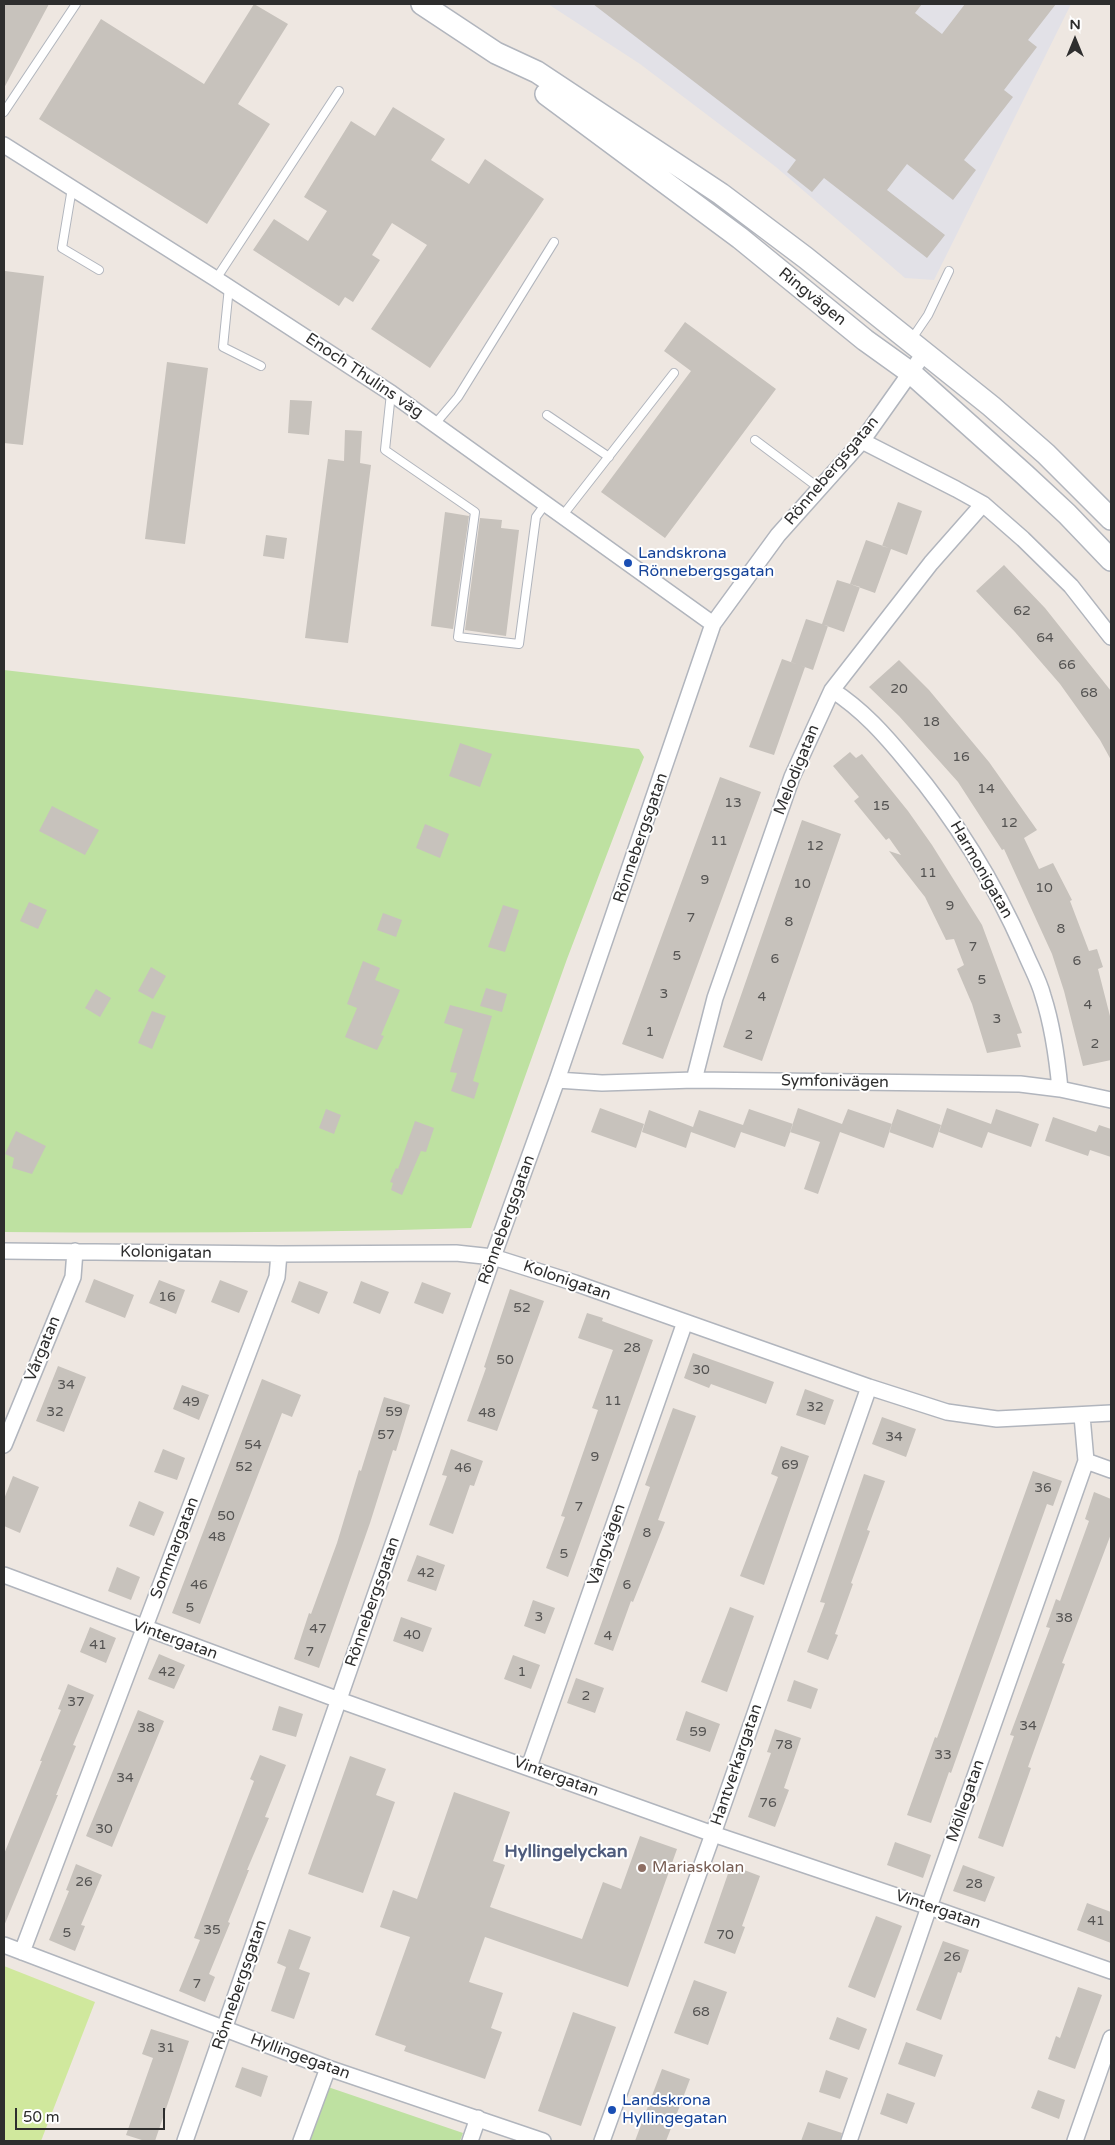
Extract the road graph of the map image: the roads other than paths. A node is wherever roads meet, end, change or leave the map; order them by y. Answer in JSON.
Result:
{"nodes":[{"id":1,"x":76,"y":4,"type":"edge"},
{"id":2,"x":422,"y":4,"type":"edge"},
{"id":3,"x":496,"y":52,"type":"junction"},
{"id":4,"x":339,"y":91,"type":"dead end"},
{"id":5,"x":4,"y":112,"type":"edge"},
{"id":6,"x":4,"y":145,"type":"edge"},
{"id":7,"x":72,"y":188,"type":"junction"},
{"id":8,"x":554,"y":242,"type":"dead end"},
{"id":9,"x":99,"y":270,"type":"dead end"},
{"id":10,"x":949,"y":271,"type":"dead end"},
{"id":11,"x":222,"y":283,"type":"junction"},
{"id":12,"x":918,"y":347,"type":"junction"},
{"id":13,"x":261,"y":366,"type":"dead end"},
{"id":14,"x":674,"y":373,"type":"dead end"},
{"id":15,"x":911,"y":373,"type":"junction"},
{"id":16,"x":391,"y":393,"type":"junction"},
{"id":17,"x":547,"y":415,"type":"dead end"},
{"id":18,"x":435,"y":424,"type":"junction"},
{"id":19,"x":755,"y":440,"type":"dead end"},
{"id":20,"x":862,"y":441,"type":"junction"},
{"id":21,"x":609,"y":457,"type":"junction"},
{"id":22,"x":819,"y":488,"type":"junction"},
{"id":23,"x":546,"y":503,"type":"junction"},
{"id":24,"x":983,"y":504,"type":"junction"},
{"id":25,"x":563,"y":515,"type":"junction"},
{"id":26,"x":1111,"y":519,"type":"edge"},
{"id":27,"x":1111,"y":560,"type":"edge"},
{"id":28,"x":713,"y":624,"type":"junction"},
{"id":29,"x":1111,"y":637,"type":"edge"},
{"id":30,"x":832,"y":690,"type":"junction"},
{"id":31,"x":557,"y":1080,"type":"junction"},
{"id":32,"x":694,"y":1080,"type":"junction"},
{"id":33,"x":1060,"y":1089,"type":"junction"},
{"id":34,"x":1111,"y":1100,"type":"edge"},
{"id":35,"x":4,"y":1251,"type":"edge"},
{"id":36,"x":75,"y":1251,"type":"junction"},
{"id":37,"x":278,"y":1254,"type":"junction"},
{"id":38,"x":493,"y":1258,"type":"junction"},
{"id":39,"x":684,"y":1322,"type":"junction"},
{"id":40,"x":869,"y":1387,"type":"junction"},
{"id":41,"x":1111,"y":1413,"type":"edge"},
{"id":42,"x":1082,"y":1416,"type":"junction"},
{"id":43,"x":4,"y":1446,"type":"edge"},
{"id":44,"x":1086,"y":1461,"type":"junction"},
{"id":45,"x":1111,"y":1470,"type":"edge"},
{"id":46,"x":4,"y":1575,"type":"edge"},
{"id":47,"x":144,"y":1629,"type":"junction"},
{"id":48,"x":339,"y":1700,"type":"junction"},
{"id":49,"x":529,"y":1767,"type":"junction"},
{"id":50,"x":713,"y":1834,"type":"junction"},
{"id":51,"x":929,"y":1907,"type":"junction"},
{"id":52,"x":4,"y":1945,"type":"edge"},
{"id":53,"x":22,"y":1952,"type":"junction"},
{"id":54,"x":1111,"y":1971,"type":"edge"},
{"id":55,"x":225,"y":2029,"type":"junction"},
{"id":56,"x":1111,"y":2038,"type":"edge"},
{"id":57,"x":328,"y":2068,"type":"junction"},
{"id":58,"x":478,"y":2118,"type":"junction"},
{"id":59,"x":185,"y":2141,"type":"edge"},
{"id":60,"x":301,"y":2141,"type":"edge"},
{"id":61,"x":470,"y":2141,"type":"edge"},
{"id":62,"x":543,"y":2141,"type":"edge"},
{"id":63,"x":602,"y":2141,"type":"edge"},
{"id":64,"x":849,"y":2141,"type":"edge"},
{"id":65,"x":1075,"y":2141,"type":"edge"}],
"edges":[{"from":1,"to":5,"type":"lane"},
{"from":2,"to":3,"type":"main road","name":"Ringvägen"},
{"from":3,"to":12,"type":"main road","name":"Ringvägen"},
{"from":3,"to":15,"type":"main road","name":"Ringvägen"},
{"from":4,"to":11,"type":"lane"},
{"from":6,"to":7,"type":"street","name":"Enoch Thulins väg"},
{"from":7,"to":9,"type":"lane"},
{"from":7,"to":11,"type":"street","name":"Enoch Thulins väg"},
{"from":8,"to":18,"type":"lane"},
{"from":10,"to":12,"type":"lane"},
{"from":11,"to":13,"type":"lane"},
{"from":11,"to":16,"type":"street","name":"Enoch Thulins väg"},
{"from":12,"to":15,"type":"street","name":"Rönnebergsgatan"},
{"from":12,"to":26,"type":"main road","name":"Ringvägen"},
{"from":14,"to":21,"type":"lane"},
{"from":15,"to":20,"type":"street","name":"Rönnebergsgatan"},
{"from":15,"to":27,"type":"main road","name":"Ringvägen"},
{"from":16,"to":18,"type":"street","name":"Enoch Thulins väg"},
{"from":16,"to":23,"type":"lane"},
{"from":17,"to":21,"type":"lane"},
{"from":18,"to":23,"type":"street","name":"Enoch Thulins väg"},
{"from":19,"to":22,"type":"lane"},
{"from":20,"to":22,"type":"street","name":"Rönnebergsgatan"},
{"from":20,"to":24,"type":"street"},
{"from":21,"to":25,"type":"lane"},
{"from":22,"to":28,"type":"street","name":"Rönnebergsgatan"},
{"from":23,"to":25,"type":"street","name":"Enoch Thulins väg"},
{"from":24,"to":29,"type":"street"},
{"from":24,"to":30,"type":"street","name":"Melodigatan"},
{"from":25,"to":28,"type":"street","name":"Enoch Thulins väg"},
{"from":28,"to":31,"type":"street","name":"Rönnebergsgatan"},
{"from":30,"to":32,"type":"street","name":"Melodigatan"},
{"from":30,"to":33,"type":"street","name":"Harmonigatan"},
{"from":31,"to":32,"type":"street","name":"Symfonivägen"},
{"from":31,"to":38,"type":"street","name":"Rönnebergsgatan"},
{"from":32,"to":33,"type":"street","name":"Symfonivägen"},
{"from":33,"to":34,"type":"street","name":"Symfonivägen"},
{"from":35,"to":36,"type":"street","name":"Kolonigatan"},
{"from":36,"to":37,"type":"street","name":"Kolonigatan"},
{"from":36,"to":43,"type":"street","name":"Vårgatan"},
{"from":37,"to":38,"type":"street","name":"Kolonigatan"},
{"from":37,"to":47,"type":"street","name":"Sommargatan"},
{"from":38,"to":39,"type":"street","name":"Kolonigatan"},
{"from":38,"to":48,"type":"street","name":"Rönnebergsgatan"},
{"from":39,"to":40,"type":"street","name":"Kolonigatan"},
{"from":39,"to":49,"type":"street","name":"Vångvägen"},
{"from":40,"to":42,"type":"street","name":"Kolonigatan"},
{"from":40,"to":50,"type":"street","name":"Hantverkargatan"},
{"from":41,"to":42,"type":"street","name":"Kolonigatan"},
{"from":42,"to":44,"type":"street"},
{"from":44,"to":45,"type":"street"},
{"from":44,"to":51,"type":"street","name":"Möllegatan"},
{"from":46,"to":47,"type":"street","name":"Vintergatan"},
{"from":47,"to":48,"type":"street","name":"Vintergatan"},
{"from":47,"to":53,"type":"street","name":"Sommargatan"},
{"from":48,"to":49,"type":"street","name":"Vintergatan"},
{"from":48,"to":55,"type":"street","name":"Rönnebergsgatan"},
{"from":49,"to":50,"type":"street","name":"Vintergatan"},
{"from":50,"to":51,"type":"street","name":"Vintergatan"},
{"from":50,"to":63,"type":"street","name":"Hantverkargatan"},
{"from":51,"to":54,"type":"street","name":"Vintergatan"},
{"from":51,"to":64,"type":"street","name":"Möllegatan"},
{"from":52,"to":53,"type":"street","name":"Hyllingegatan"},
{"from":53,"to":55,"type":"street","name":"Hyllingegatan"},
{"from":55,"to":57,"type":"street","name":"Hyllingegatan"},
{"from":55,"to":59,"type":"street","name":"Rönnebergsgatan"},
{"from":56,"to":65,"type":"street"},
{"from":57,"to":58,"type":"street","name":"Hyllingegatan"},
{"from":57,"to":60,"type":"street"},
{"from":58,"to":61,"type":"street"},
{"from":58,"to":62,"type":"street","name":"Hyllingegatan"}]}
